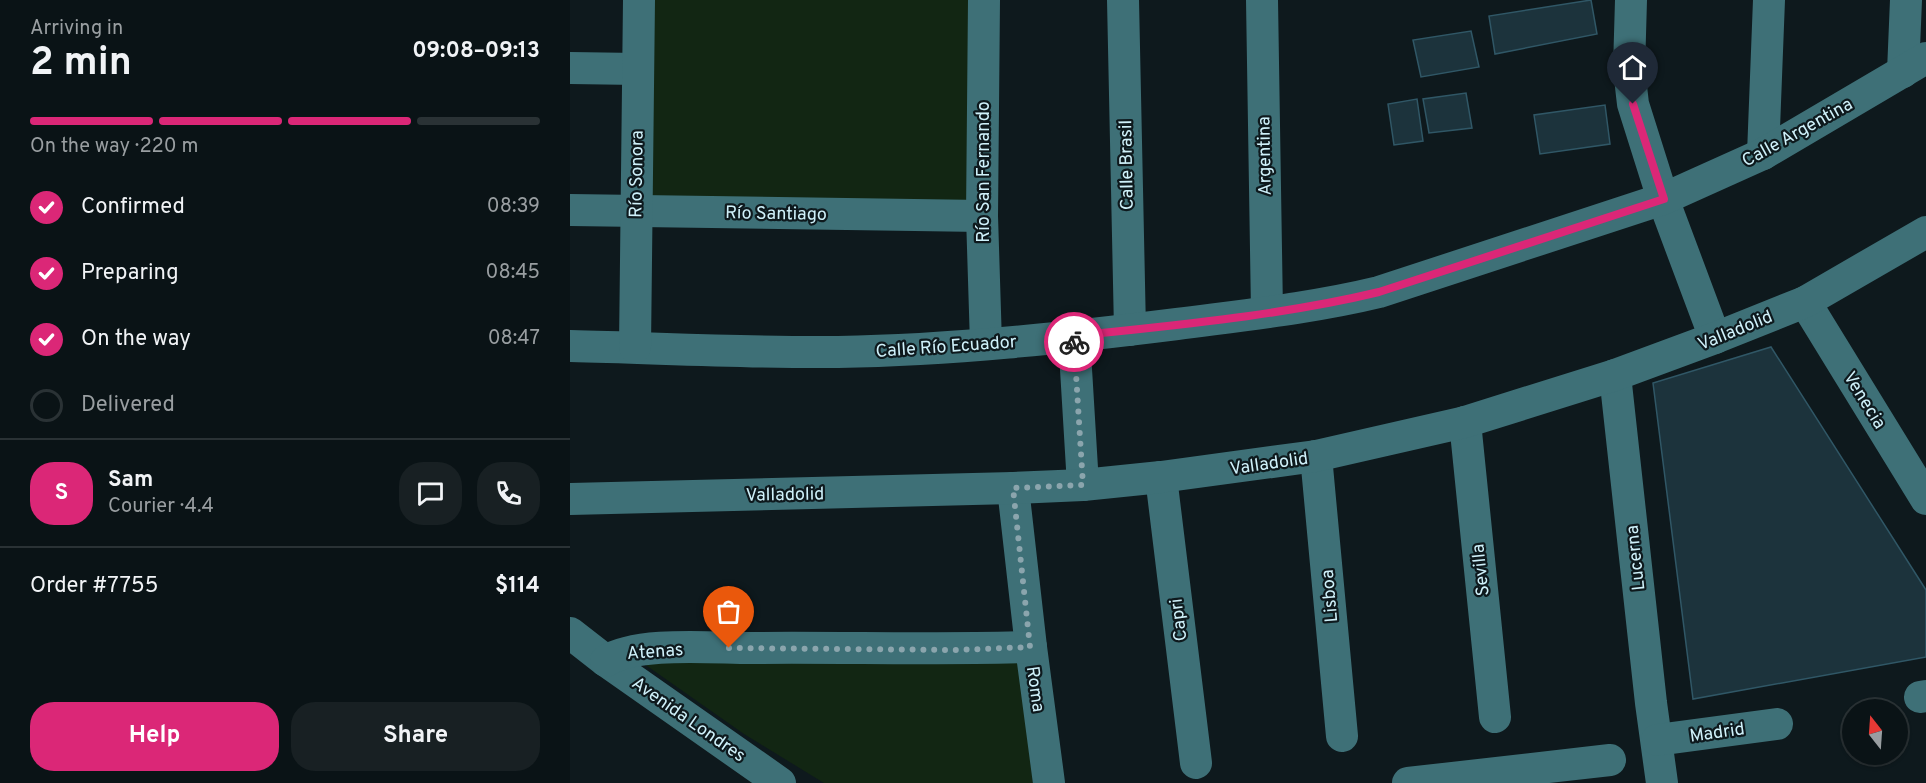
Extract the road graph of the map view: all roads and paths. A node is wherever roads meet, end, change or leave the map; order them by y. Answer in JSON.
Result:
{"nodes":[{"id":1,"x":639,"y":0,"type":"edge"},
{"id":2,"x":984,"y":0,"type":"edge"},
{"id":3,"x":1123,"y":0,"type":"edge"},
{"id":4,"x":1262,"y":0,"type":"edge"},
{"id":5,"x":1631,"y":0,"type":"edge"},
{"id":6,"x":1769,"y":0,"type":"edge"},
{"id":7,"x":1906,"y":0,"type":"edge"},
{"id":8,"x":1915,"y":65,"type":"edge"},
{"id":9,"x":570,"y":68,"type":"edge"},
{"id":10,"x":638,"y":69,"type":"junction"},
{"id":11,"x":1763,"y":154,"type":"junction"},
{"id":12,"x":1664,"y":199,"type":"junction"},
{"id":13,"x":570,"y":210,"type":"edge"},
{"id":14,"x":636,"y":211,"type":"junction"},
{"id":15,"x":982,"y":216,"type":"junction"},
{"id":16,"x":1926,"y":232,"type":"edge"},
{"id":17,"x":1805,"y":302,"type":"junction"},
{"id":18,"x":1267,"y":312,"type":"junction"},
{"id":19,"x":1130,"y":330,"type":"junction"},
{"id":20,"x":1074,"y":336,"type":"junction"},
{"id":21,"x":1715,"y":338,"type":"junction"},
{"id":22,"x":986,"y":344,"type":"junction"},
{"id":23,"x":570,"y":346,"type":"edge"},
{"id":24,"x":635,"y":347,"type":"junction"},
{"id":25,"x":1616,"y":375,"type":"junction"},
{"id":26,"x":1465,"y":422,"type":"junction"},
{"id":27,"x":1316,"y":456,"type":"junction"},
{"id":28,"x":1161,"y":477,"type":"junction"},
{"id":29,"x":1083,"y":485,"type":"junction"},
{"id":30,"x":1013,"y":488,"type":"junction"},
{"id":31,"x":570,"y":499,"type":"edge"},
{"id":32,"x":1926,"y":499,"type":"edge"},
{"id":33,"x":570,"y":633,"type":"edge"},
{"id":34,"x":1030,"y":647,"type":"junction"},
{"id":35,"x":606,"y":661,"type":"junction"},
{"id":36,"x":1495,"y":717,"type":"dead end"},
{"id":37,"x":1778,"y":724,"type":"dead end"},
{"id":38,"x":1342,"y":736,"type":"dead end"},
{"id":39,"x":1657,"y":740,"type":"junction"},
{"id":40,"x":1610,"y":760,"type":"dead end"},
{"id":41,"x":1196,"y":763,"type":"dead end"},
{"id":42,"x":777,"y":782,"type":"edge"},
{"id":43,"x":1049,"y":783,"type":"edge"},
{"id":44,"x":1408,"y":783,"type":"edge"},
{"id":45,"x":1662,"y":783,"type":"edge"}],
"edges":[{"from":1,"to":10,"type":"street","name":"Río Sonora"},
{"from":2,"to":15,"type":"street","name":"Río San Fernando"},
{"from":3,"to":19,"type":"street","name":"Calle Brasil"},
{"from":4,"to":18,"type":"street","name":"Argentina"},
{"from":5,"to":12,"type":"street"},
{"from":6,"to":11,"type":"street"},
{"from":7,"to":8,"type":"street"},
{"from":8,"to":11,"type":"street","name":"Calle Argentina"},
{"from":9,"to":10,"type":"street"},
{"from":10,"to":14,"type":"street","name":"Río Sonora"},
{"from":11,"to":12,"type":"street","name":"Calle Argentina"},
{"from":12,"to":18,"type":"street","name":"Calle Río Ecuador"},
{"from":12,"to":21,"type":"street"},
{"from":13,"to":14,"type":"street","name":"Río Santiago"},
{"from":14,"to":15,"type":"street","name":"Río Santiago"},
{"from":14,"to":24,"type":"street","name":"Río Sonora"},
{"from":15,"to":22,"type":"street","name":"Río San Fernando"},
{"from":16,"to":17,"type":"street","name":"Valladolid"},
{"from":17,"to":21,"type":"street","name":"Valladolid"},
{"from":17,"to":32,"type":"street","name":"Venecia"},
{"from":18,"to":19,"type":"street","name":"Calle Río Ecuador"},
{"from":19,"to":20,"type":"street","name":"Calle Río Ecuador"},
{"from":20,"to":22,"type":"street","name":"Calle Río Ecuador"},
{"from":20,"to":29,"type":"street"},
{"from":21,"to":25,"type":"street","name":"Valladolid"},
{"from":22,"to":24,"type":"street","name":"Calle Río Ecuador"},
{"from":23,"to":24,"type":"street","name":"Calle Río Ecuador"},
{"from":25,"to":26,"type":"street","name":"Valladolid"},
{"from":25,"to":39,"type":"street","name":"Lucerna"},
{"from":26,"to":27,"type":"street","name":"Valladolid"},
{"from":26,"to":36,"type":"street","name":"Sevilla"},
{"from":27,"to":28,"type":"street","name":"Valladolid"},
{"from":27,"to":38,"type":"street","name":"Lisboa"},
{"from":28,"to":29,"type":"street","name":"Valladolid"},
{"from":28,"to":41,"type":"street","name":"Capri"},
{"from":29,"to":30,"type":"street","name":"Valladolid"},
{"from":30,"to":31,"type":"street","name":"Valladolid"},
{"from":30,"to":34,"type":"street","name":"Roma"},
{"from":33,"to":35,"type":"street","name":"Avenida Londres"},
{"from":34,"to":35,"type":"street","name":"Atenas"},
{"from":34,"to":43,"type":"street","name":"Roma"},
{"from":35,"to":42,"type":"street","name":"Avenida Londres"},
{"from":37,"to":39,"type":"street","name":"Madrid"},
{"from":39,"to":45,"type":"street","name":"Lucerna"},
{"from":40,"to":44,"type":"street"}]}
